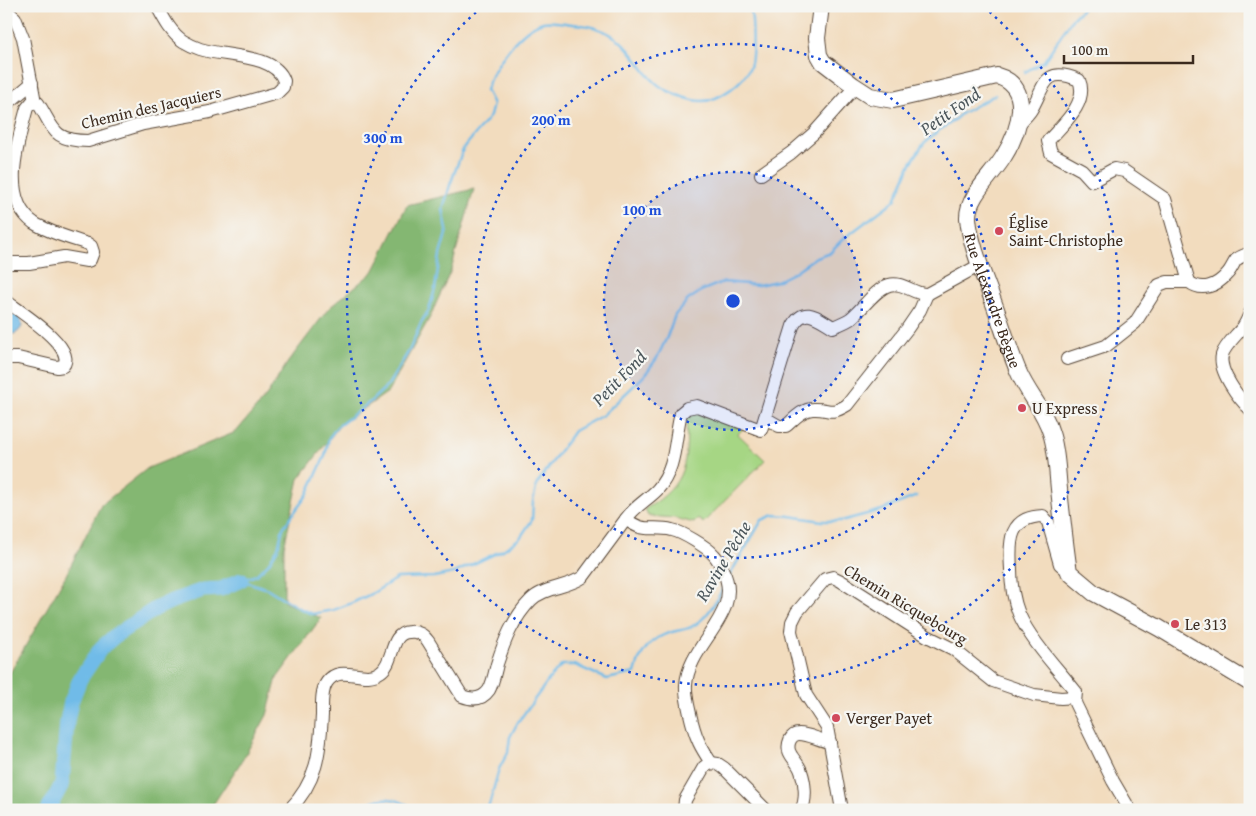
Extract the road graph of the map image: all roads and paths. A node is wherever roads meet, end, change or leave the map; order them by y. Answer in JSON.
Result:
{"nodes":[{"id":1,"x":158,"y":6,"type":"edge"},
{"id":2,"x":821,"y":6,"type":"edge"},
{"id":3,"x":6,"y":10,"type":"edge"},
{"id":4,"x":32,"y":83,"type":"junction"},
{"id":5,"x":855,"y":87,"type":"junction"},
{"id":6,"x":35,"y":102,"type":"junction"},
{"id":7,"x":6,"y":105,"type":"edge"},
{"id":8,"x":1016,"y":127,"type":"junction"},
{"id":9,"x":761,"y":174,"type":"dead end"},
{"id":10,"x":1250,"y":253,"type":"edge"},
{"id":11,"x":6,"y":263,"type":"edge"},
{"id":12,"x":980,"y":265,"type":"junction"},
{"id":13,"x":1189,"y":282,"type":"junction"},
{"id":14,"x":927,"y":294,"type":"junction"},
{"id":15,"x":6,"y":301,"type":"edge"},
{"id":16,"x":1250,"y":314,"type":"edge"},
{"id":17,"x":6,"y":358,"type":"edge"},
{"id":18,"x":1067,"y":359,"type":"dead end"},
{"id":19,"x":1250,"y":409,"type":"edge"},
{"id":20,"x":765,"y":418,"type":"junction"},
{"id":21,"x":626,"y":519,"type":"junction"},
{"id":22,"x":1069,"y":572,"type":"junction"},
{"id":23,"x":1250,"y":683,"type":"edge"},
{"id":24,"x":1076,"y":697,"type":"junction"},
{"id":25,"x":830,"y":742,"type":"junction"},
{"id":26,"x":711,"y":763,"type":"junction"},
{"id":27,"x":289,"y":810,"type":"edge"},
{"id":28,"x":684,"y":810,"type":"edge"},
{"id":29,"x":766,"y":810,"type":"edge"},
{"id":30,"x":801,"y":810,"type":"edge"},
{"id":31,"x":842,"y":810,"type":"edge"},
{"id":32,"x":1130,"y":810,"type":"edge"}],
"edges":[{"from":1,"to":6,"type":"street","name":"Chemin des Jacquiers"},
{"from":2,"to":5,"type":"main road","name":"Rue Alexandre Bègue"},
{"from":3,"to":4,"type":"street"},
{"from":4,"to":6,"type":"street"},
{"from":4,"to":7,"type":"street"},
{"from":5,"to":8,"type":"main road","name":"Rue Alexandre Bègue"},
{"from":5,"to":9,"type":"street"},
{"from":6,"to":11,"type":"street"},
{"from":8,"to":12,"type":"main road","name":"Rue Alexandre Bègue"},
{"from":8,"to":13,"type":"street"},
{"from":10,"to":13,"type":"street"},
{"from":12,"to":14,"type":"street"},
{"from":12,"to":22,"type":"main road","name":"Rue Alexandre Bègue"},
{"from":13,"to":18,"type":"street"},
{"from":14,"to":20,"type":"street"},
{"from":14,"to":20,"type":"street"},
{"from":15,"to":17,"type":"street"},
{"from":16,"to":19,"type":"street"},
{"from":20,"to":21,"type":"street"},
{"from":21,"to":26,"type":"street"},
{"from":21,"to":27,"type":"street"},
{"from":22,"to":23,"type":"main road"},
{"from":22,"to":24,"type":"street"},
{"from":24,"to":25,"type":"street","name":"Chemin Ricquebourg"},
{"from":24,"to":32,"type":"street"},
{"from":25,"to":30,"type":"street"},
{"from":25,"to":31,"type":"street","name":"Chemin Ricquebourg"},
{"from":26,"to":28,"type":"street"},
{"from":26,"to":29,"type":"street"}]}
